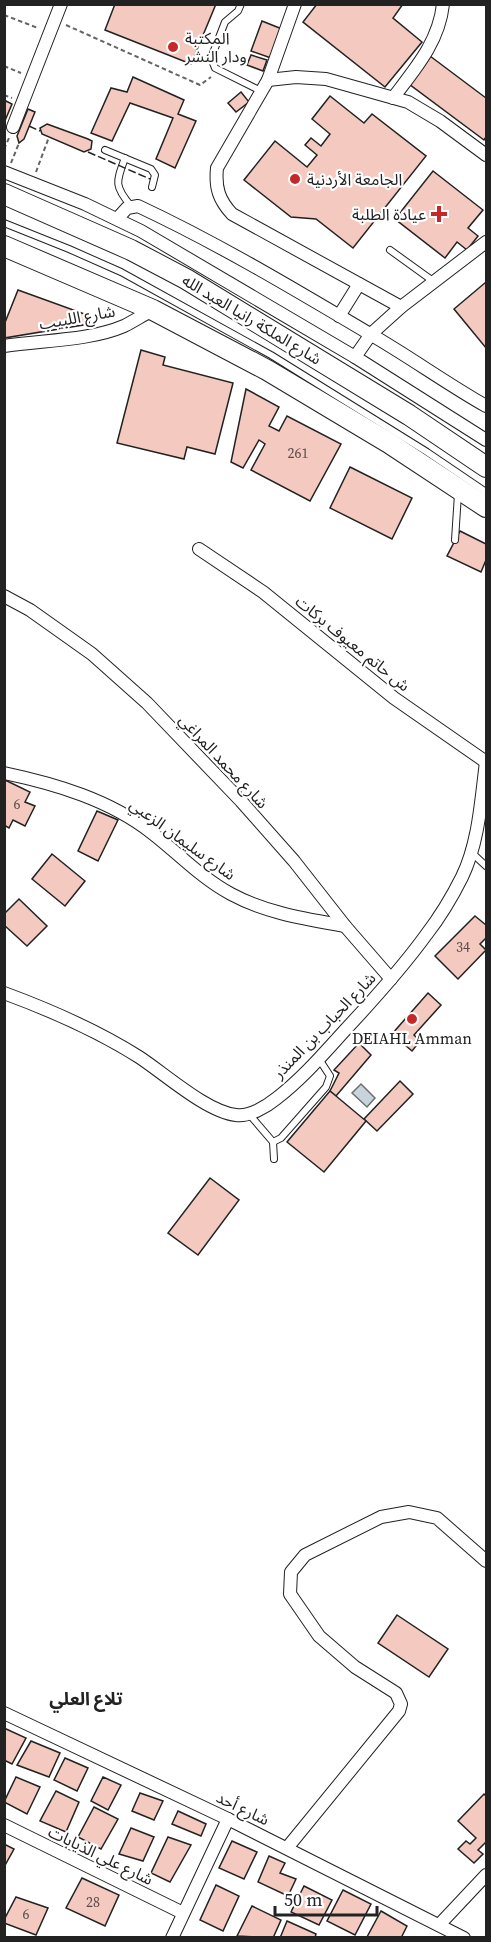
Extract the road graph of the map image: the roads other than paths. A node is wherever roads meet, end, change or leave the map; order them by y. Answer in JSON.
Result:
{"nodes":[{"id":1,"x":61,"y":4,"type":"edge"},
{"id":2,"x":241,"y":4,"type":"edge"},
{"id":3,"x":295,"y":4,"type":"edge"},
{"id":4,"x":443,"y":4,"type":"edge"},
{"id":5,"x":268,"y":80,"type":"junction"},
{"id":6,"x":261,"y":92,"type":"junction"},
{"id":7,"x":393,"y":98,"type":"junction"},
{"id":8,"x":13,"y":127,"type":"dead end"},
{"id":9,"x":105,"y":150,"type":"dead end"},
{"id":10,"x":486,"y":155,"type":"edge"},
{"id":11,"x":125,"y":158,"type":"junction"},
{"id":12,"x":6,"y":173,"type":"edge"},
{"id":13,"x":152,"y":187,"type":"dead end"},
{"id":14,"x":4,"y":194,"type":"edge"},
{"id":15,"x":131,"y":206,"type":"junction"},
{"id":16,"x":118,"y":218,"type":"junction"},
{"id":17,"x":4,"y":223,"type":"edge"},
{"id":18,"x":486,"y":242,"type":"edge"},
{"id":19,"x":4,"y":246,"type":"edge"},
{"id":20,"x":390,"y":250,"type":"dead end"},
{"id":21,"x":434,"y":282,"type":"junction"},
{"id":22,"x":359,"y":284,"type":"junction"},
{"id":23,"x":400,"y":307,"type":"junction"},
{"id":24,"x":153,"y":309,"type":"junction"},
{"id":25,"x":339,"y":316,"type":"junction"},
{"id":26,"x":371,"y":334,"type":"junction"},
{"id":27,"x":4,"y":346,"type":"edge"},
{"id":28,"x":355,"y":357,"type":"junction"},
{"id":29,"x":486,"y":406,"type":"edge"},
{"id":30,"x":486,"y":440,"type":"edge"},
{"id":31,"x":486,"y":467,"type":"edge"},
{"id":32,"x":459,"y":488,"type":"junction"},
{"id":33,"x":486,"y":492,"type":"edge"},
{"id":34,"x":486,"y":507,"type":"edge"},
{"id":35,"x":455,"y":540,"type":"dead end"},
{"id":36,"x":199,"y":549,"type":"dead end"},
{"id":37,"x":4,"y":596,"type":"edge"},
{"id":38,"x":486,"y":762,"type":"edge"},
{"id":39,"x":4,"y":773,"type":"edge"},
{"id":40,"x":472,"y":853,"type":"junction"},
{"id":41,"x":486,"y":866,"type":"edge"},
{"id":42,"x":345,"y":926,"type":"junction"},
{"id":43,"x":391,"y":980,"type":"junction"},
{"id":44,"x":4,"y":993,"type":"edge"},
{"id":45,"x":319,"y":1058,"type":"junction"},
{"id":46,"x":249,"y":1113,"type":"junction"},
{"id":47,"x":273,"y":1142,"type":"junction"},
{"id":48,"x":274,"y":1159,"type":"dead end"},
{"id":49,"x":486,"y":1561,"type":"edge"},
{"id":50,"x":4,"y":1713,"type":"edge"},
{"id":51,"x":228,"y":1819,"type":"junction"},
{"id":52,"x":4,"y":1825,"type":"edge"},
{"id":53,"x":287,"y":1848,"type":"junction"},
{"id":54,"x":486,"y":1875,"type":"edge"},
{"id":55,"x":183,"y":1913,"type":"junction"},
{"id":56,"x":439,"y":1925,"type":"junction"},
{"id":57,"x":174,"y":1937,"type":"edge"},
{"id":58,"x":464,"y":1938,"type":"edge"}],
"edges":[{"from":1,"to":8,"type":"street"},
{"from":2,"to":6,"type":"lane"},
{"from":3,"to":5,"type":"street"},
{"from":4,"to":7,"type":"street"},
{"from":5,"to":6,"type":"street"},
{"from":5,"to":7,"type":"street"},
{"from":6,"to":22,"type":"street"},
{"from":7,"to":10,"type":"street"},
{"from":9,"to":11,"type":"lane"},
{"from":11,"to":13,"type":"lane"},
{"from":11,"to":15,"type":"lane"},
{"from":12,"to":16,"type":"street"},
{"from":14,"to":31,"type":"main road","name":"شارع الملكة رانيا العبد الله"},
{"from":15,"to":16,"type":"street"},
{"from":15,"to":25,"type":"street"},
{"from":16,"to":28,"type":"street"},
{"from":17,"to":33,"type":"lane"},
{"from":18,"to":21,"type":"street"},
{"from":19,"to":24,"type":"main road"},
{"from":20,"to":21,"type":"lane"},
{"from":21,"to":23,"type":"street"},
{"from":22,"to":23,"type":"street"},
{"from":22,"to":25,"type":"street"},
{"from":23,"to":26,"type":"street"},
{"from":24,"to":27,"type":"street","name":"شارع اللبيب"},
{"from":24,"to":32,"type":"main road"},
{"from":25,"to":26,"type":"street"},
{"from":26,"to":28,"type":"street"},
{"from":26,"to":29,"type":"street"},
{"from":28,"to":30,"type":"street"},
{"from":32,"to":34,"type":"main road"},
{"from":32,"to":35,"type":"lane"},
{"from":36,"to":38,"type":"street","name":"ش حاتم معيوف بركات"},
{"from":37,"to":42,"type":"street","name":"شارع محمد المراغي"},
{"from":38,"to":40,"type":"street","name":"شارع الحباب بن المنذر"},
{"from":39,"to":42,"type":"street","name":"شارع سليمان الزعبي"},
{"from":40,"to":41,"type":"lane"},
{"from":40,"to":43,"type":"street","name":"شارع الحباب بن المنذر"},
{"from":42,"to":43,"type":"street","name":"شارع محمد المراغي"},
{"from":43,"to":45,"type":"street","name":"شارع الحباب بن المنذر"},
{"from":44,"to":46,"type":"street"},
{"from":45,"to":46,"type":"street","name":"شارع الحباب بن المنذر"},
{"from":45,"to":47,"type":"lane"},
{"from":46,"to":47,"type":"lane"},
{"from":47,"to":48,"type":"lane"},
{"from":49,"to":53,"type":"street"},
{"from":50,"to":51,"type":"street","name":"شارع أحد"},
{"from":51,"to":53,"type":"street","name":"شارع أحد"},
{"from":51,"to":55,"type":"street"},
{"from":52,"to":55,"type":"street","name":"شارع علي الذيابات"},
{"from":53,"to":56,"type":"street","name":"شارع أحد"},
{"from":54,"to":56,"type":"street"},
{"from":55,"to":57,"type":"street"},
{"from":56,"to":58,"type":"street","name":"شارع أحد"}]}
